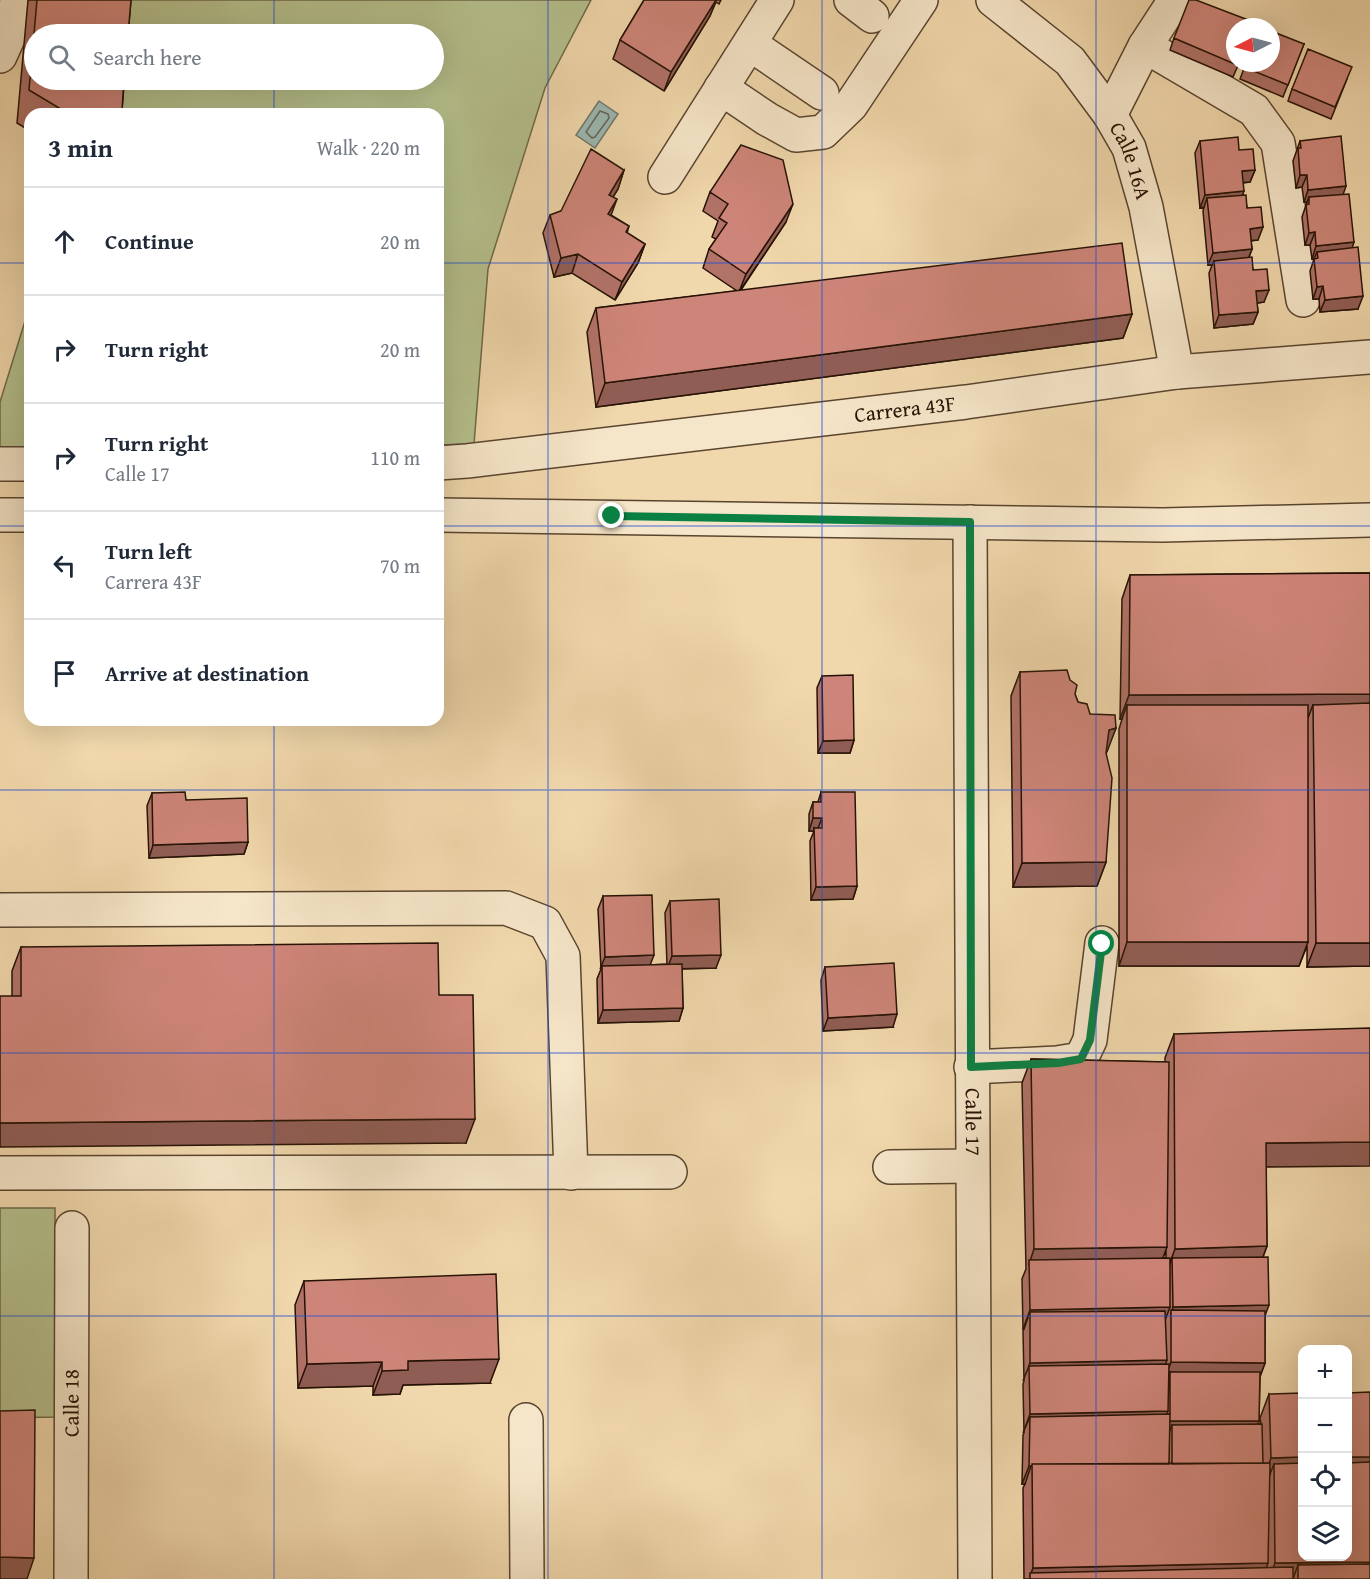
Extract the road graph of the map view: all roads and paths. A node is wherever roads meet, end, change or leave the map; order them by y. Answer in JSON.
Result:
{"nodes":[{"id":1,"x":16,"y":0,"type":"edge"},
{"id":2,"x":777,"y":0,"type":"edge"},
{"id":3,"x":921,"y":0,"type":"edge"},
{"id":4,"x":993,"y":0,"type":"edge"},
{"id":5,"x":1175,"y":0,"type":"edge"},
{"id":6,"x":750,"y":44,"type":"junction"},
{"id":7,"x":1145,"y":46,"type":"junction"},
{"id":8,"x":0,"y":56,"type":"edge"},
{"id":9,"x":721,"y":88,"type":"junction"},
{"id":10,"x":822,"y":93,"type":"dead end"},
{"id":11,"x":1110,"y":115,"type":"junction"},
{"id":12,"x":665,"y":177,"type":"dead end"},
{"id":13,"x":1303,"y":300,"type":"dead end"},
{"id":14,"x":1370,"y":357,"type":"edge"},
{"id":15,"x":1177,"y":372,"type":"junction"},
{"id":16,"x":444,"y":462,"type":"edge"},
{"id":17,"x":0,"y":464,"type":"edge"},
{"id":18,"x":24,"y":464,"type":"edge"},
{"id":19,"x":0,"y":515,"type":"edge"},
{"id":20,"x":24,"y":515,"type":"edge"},
{"id":21,"x":444,"y":515,"type":"edge"},
{"id":22,"x":1370,"y":520,"type":"edge"},
{"id":23,"x":970,"y":522,"type":"junction"},
{"id":24,"x":0,"y":910,"type":"edge"},
{"id":25,"x":1102,"y":944,"type":"dead end"},
{"id":26,"x":971,"y":1067,"type":"junction"},
{"id":27,"x":972,"y":1166,"type":"junction"},
{"id":28,"x":890,"y":1167,"type":"dead end"},
{"id":29,"x":670,"y":1172,"type":"dead end"},
{"id":30,"x":0,"y":1173,"type":"edge"},
{"id":31,"x":571,"y":1173,"type":"junction"},
{"id":32,"x":72,"y":1228,"type":"dead end"},
{"id":33,"x":526,"y":1420,"type":"dead end"},
{"id":34,"x":71,"y":1579,"type":"edge"},
{"id":35,"x":527,"y":1579,"type":"edge"},
{"id":36,"x":975,"y":1579,"type":"edge"}],
"edges":[{"from":1,"to":8,"type":"street"},
{"from":2,"to":6,"type":"street"},
{"from":3,"to":9,"type":"street"},
{"from":4,"to":11,"type":"street","name":"Calle 16A"},
{"from":5,"to":7,"type":"street"},
{"from":6,"to":9,"type":"street"},
{"from":6,"to":10,"type":"street"},
{"from":7,"to":11,"type":"street"},
{"from":7,"to":13,"type":"street"},
{"from":9,"to":12,"type":"street"},
{"from":11,"to":15,"type":"street","name":"Calle 16A"},
{"from":14,"to":15,"type":"street","name":"Carrera 43F"},
{"from":15,"to":16,"type":"street","name":"Carrera 43F"},
{"from":17,"to":18,"type":"street"},
{"from":19,"to":20,"type":"street"},
{"from":21,"to":23,"type":"street"},
{"from":22,"to":23,"type":"street"},
{"from":23,"to":26,"type":"street","name":"Calle 17"},
{"from":24,"to":31,"type":"street"},
{"from":25,"to":26,"type":"street"},
{"from":26,"to":27,"type":"street","name":"Calle 17"},
{"from":27,"to":28,"type":"street"},
{"from":27,"to":36,"type":"street","name":"Calle 17"},
{"from":29,"to":31,"type":"street"},
{"from":30,"to":31,"type":"street"},
{"from":32,"to":34,"type":"street","name":"Calle 18"},
{"from":33,"to":35,"type":"street"}]}
